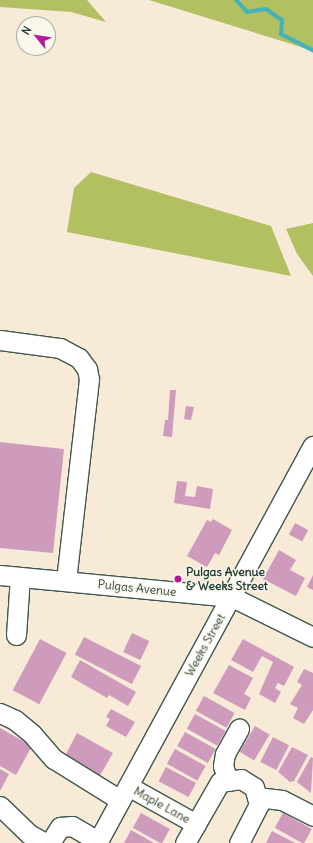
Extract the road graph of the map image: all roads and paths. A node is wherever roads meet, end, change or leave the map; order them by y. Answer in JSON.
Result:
{"nodes":[{"id":1,"x":0,"y":340,"type":"edge"},
{"id":2,"x":313,"y":446,"type":"edge"},
{"id":3,"x":0,"y":575,"type":"edge"},
{"id":4,"x":20,"y":577,"type":"junction"},
{"id":5,"x":66,"y":581,"type":"junction"},
{"id":6,"x":232,"y":597,"type":"junction"},
{"id":7,"x":16,"y":635,"type":"dead end"},
{"id":8,"x":313,"y":637,"type":"edge"},
{"id":9,"x":0,"y":713,"type":"edge"},
{"id":10,"x":239,"y":729,"type":"dead end"},
{"id":11,"x":228,"y":781,"type":"junction"},
{"id":12,"x":124,"y":793,"type":"junction"},
{"id":13,"x":257,"y":797,"type":"junction"},
{"id":14,"x":0,"y":806,"type":"edge"},
{"id":15,"x":313,"y":816,"type":"edge"},
{"id":16,"x":196,"y":824,"type":"junction"},
{"id":17,"x":97,"y":842,"type":"edge"},
{"id":18,"x":45,"y":843,"type":"edge"},
{"id":19,"x":50,"y":843,"type":"edge"},
{"id":20,"x":185,"y":843,"type":"edge"},
{"id":21,"x":239,"y":843,"type":"edge"}],
"edges":[{"from":1,"to":5,"type":"street"},
{"from":2,"to":6,"type":"street","name":"Weeks Street"},
{"from":3,"to":4,"type":"street","name":"Pulgas Avenue"},
{"from":4,"to":5,"type":"street","name":"Pulgas Avenue"},
{"from":4,"to":7,"type":"street"},
{"from":5,"to":6,"type":"street","name":"Pulgas Avenue"},
{"from":6,"to":8,"type":"street","name":"Pulgas Avenue"},
{"from":6,"to":12,"type":"street","name":"Weeks Street"},
{"from":9,"to":12,"type":"street","name":"Maple Lane"},
{"from":10,"to":11,"type":"street"},
{"from":11,"to":13,"type":"street"},
{"from":11,"to":16,"type":"street","name":"Maple Lane"},
{"from":12,"to":16,"type":"street","name":"Maple Lane"},
{"from":12,"to":17,"type":"street","name":"Weeks Street"},
{"from":13,"to":15,"type":"street"},
{"from":13,"to":21,"type":"street"},
{"from":14,"to":18,"type":"street"},
{"from":16,"to":20,"type":"street","name":"Maple Lane"},
{"from":17,"to":19,"type":"street"}]}
